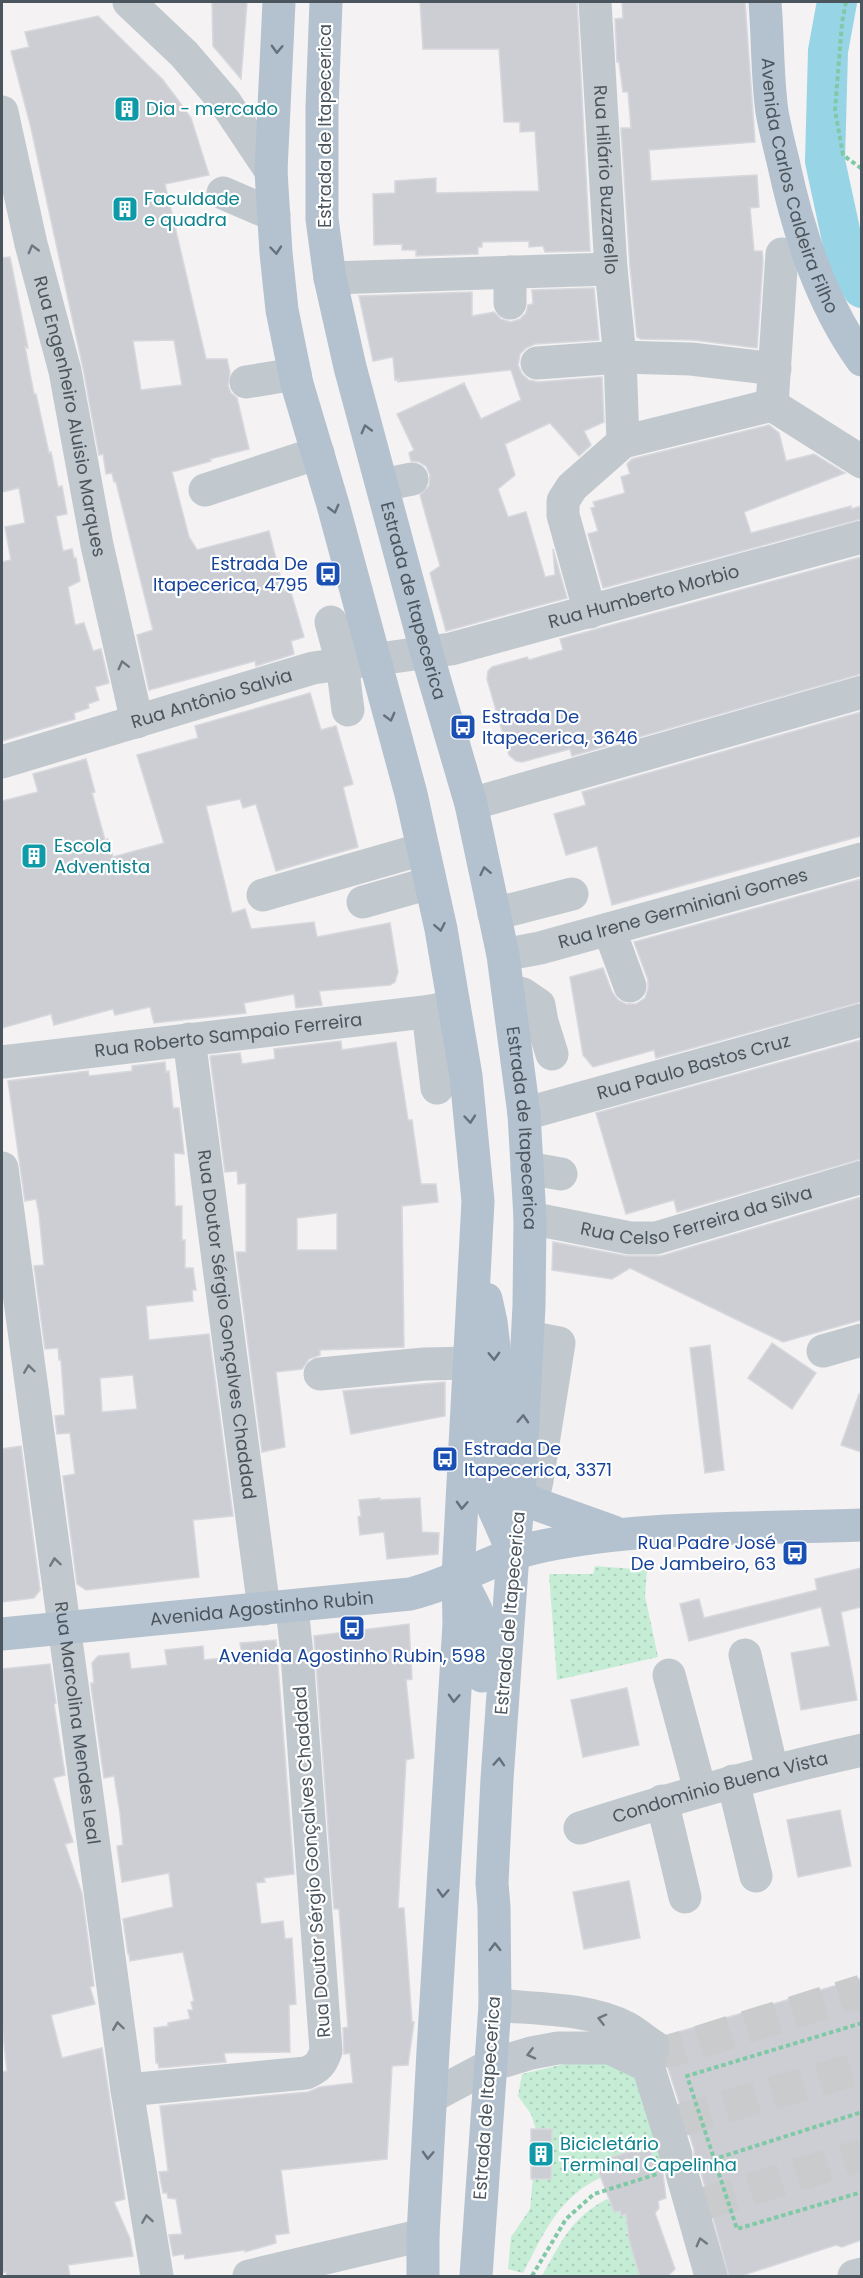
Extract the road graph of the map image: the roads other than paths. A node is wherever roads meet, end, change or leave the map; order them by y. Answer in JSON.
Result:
{"nodes":[{"id":1,"x":129,"y":2,"type":"edge"},
{"id":2,"x":279,"y":2,"type":"edge"},
{"id":3,"x":326,"y":2,"type":"edge"},
{"id":4,"x":595,"y":2,"type":"edge"},
{"id":5,"x":765,"y":2,"type":"edge"},
{"id":6,"x":276,"y":96,"type":"junction"},
{"id":7,"x":225,"y":102,"type":"junction"},
{"id":8,"x":2,"y":112,"type":"edge"},
{"id":9,"x":271,"y":171,"type":"junction"},
{"id":10,"x":223,"y":193,"type":"dead end"},
{"id":11,"x":274,"y":215,"type":"junction"},
{"id":12,"x":782,"y":254,"type":"dead end"},
{"id":13,"x":611,"y":269,"type":"junction"},
{"id":14,"x":330,"y":278,"type":"junction"},
{"id":15,"x":620,"y":357,"type":"junction"},
{"id":16,"x":861,"y":360,"type":"edge"},
{"id":17,"x":537,"y":363,"type":"dead end"},
{"id":18,"x":775,"y":369,"type":"junction"},
{"id":19,"x":295,"y":374,"type":"junction"},
{"id":20,"x":246,"y":382,"type":"dead end"},
{"id":21,"x":772,"y":405,"type":"junction"},
{"id":22,"x":623,"y":442,"type":"junction"},
{"id":23,"x":318,"y":453,"type":"junction"},
{"id":24,"x":861,"y":462,"type":"edge"},
{"id":25,"x":205,"y":490,"type":"dead end"},
{"id":26,"x":861,"y":537,"type":"edge"},
{"id":27,"x":590,"y":612,"type":"junction"},
{"id":28,"x":331,"y":622,"type":"dead end"},
{"id":29,"x":427,"y":654,"type":"junction"},
{"id":30,"x":375,"y":660,"type":"junction"},
{"id":31,"x":342,"y":663,"type":"junction"},
{"id":32,"x":861,"y":692,"type":"edge"},
{"id":33,"x":348,"y":710,"type":"dead end"},
{"id":34,"x":137,"y":722,"type":"junction"},
{"id":35,"x":2,"y":762,"type":"edge"},
{"id":36,"x":471,"y":804,"type":"junction"},
{"id":37,"x":423,"y":849,"type":"junction"},
{"id":38,"x":861,"y":859,"type":"edge"},
{"id":39,"x":430,"y":883,"type":"junction"},
{"id":40,"x":572,"y":894,"type":"dead end"},
{"id":41,"x":263,"y":895,"type":"dead end"},
{"id":42,"x":363,"y":902,"type":"dead end"},
{"id":43,"x":494,"y":914,"type":"junction"},
{"id":44,"x":609,"y":928,"type":"junction"},
{"id":45,"x":503,"y":956,"type":"junction"},
{"id":46,"x":630,"y":986,"type":"dead end"},
{"id":47,"x":508,"y":990,"type":"junction"},
{"id":48,"x":441,"y":1009,"type":"junction"},
{"id":49,"x":861,"y":1020,"type":"edge"},
{"id":50,"x":189,"y":1039,"type":"junction"},
{"id":51,"x":552,"y":1054,"type":"dead end"},
{"id":52,"x":2,"y":1062,"type":"edge"},
{"id":53,"x":437,"y":1088,"type":"dead end"},
{"id":54,"x":524,"y":1114,"type":"junction"},
{"id":55,"x":2,"y":1168,"type":"edge"},
{"id":56,"x":527,"y":1168,"type":"junction"},
{"id":57,"x":561,"y":1174,"type":"dead end"},
{"id":58,"x":861,"y":1177,"type":"edge"},
{"id":59,"x":530,"y":1218,"type":"junction"},
{"id":60,"x":475,"y":1257,"type":"junction"},
{"id":61,"x":528,"y":1337,"type":"joint"},
{"id":62,"x":861,"y":1340,"type":"edge"},
{"id":63,"x":823,"y":1351,"type":"dead end"},
{"id":64,"x":470,"y":1363,"type":"junction"},
{"id":65,"x":320,"y":1374,"type":"dead end"},
{"id":66,"x":525,"y":1500,"type":"junction"},
{"id":67,"x":861,"y":1525,"type":"edge"},
{"id":68,"x":619,"y":1533,"type":"junction"},
{"id":69,"x":513,"y":1554,"type":"junction"},
{"id":70,"x":458,"y":1577,"type":"junction"},
{"id":71,"x":278,"y":1608,"type":"junction"},
{"id":72,"x":64,"y":1628,"type":"junction"},
{"id":73,"x":2,"y":1634,"type":"edge"},
{"id":74,"x":745,"y":1655,"type":"dead end"},
{"id":75,"x":669,"y":1675,"type":"dead end"},
{"id":76,"x":861,"y":1750,"type":"edge"},
{"id":77,"x":772,"y":1770,"type":"junction"},
{"id":78,"x":733,"y":1781,"type":"junction"},
{"id":79,"x":700,"y":1790,"type":"junction"},
{"id":80,"x":662,"y":1802,"type":"junction"},
{"id":81,"x":580,"y":1828,"type":"dead end"},
{"id":82,"x":756,"y":1876,"type":"dead end"},
{"id":83,"x":492,"y":1883,"type":"junction"},
{"id":84,"x":684,"y":1897,"type":"dead end"},
{"id":85,"x":495,"y":2005,"type":"junction"},
{"id":86,"x":491,"y":2065,"type":"junction"},
{"id":87,"x":648,"y":2066,"type":"junction"},
{"id":88,"x":127,"y":2090,"type":"junction"},
{"id":89,"x":431,"y":2097,"type":"junction"},
{"id":90,"x":423,"y":2235,"type":"junction"},
{"id":91,"x":861,"y":2274,"type":"edge"},
{"id":92,"x":157,"y":2277,"type":"edge"},
{"id":93,"x":249,"y":2277,"type":"edge"},
{"id":94,"x":423,"y":2277,"type":"edge"},
{"id":95,"x":476,"y":2277,"type":"edge"},
{"id":96,"x":711,"y":2277,"type":"edge"},
{"id":97,"x":854,"y":2277,"type":"edge"}],
"edges":[{"from":1,"to":7,"type":"street"},
{"from":2,"to":6,"type":"main road","one_way":true},
{"from":3,"to":14,"type":"main road","name":"Estrada de Itapecerica"},
{"from":4,"to":13,"type":"street","name":"Rua Hilário Buzzarello"},
{"from":5,"to":16,"type":"main road","name":"Avenida Carlos Caldeira Filho"},
{"from":6,"to":7,"type":"street"},
{"from":6,"to":9,"type":"main road"},
{"from":7,"to":9,"type":"street"},
{"from":34,"to":8,"type":"street","name":"Rua Engenheiro Aluisio Marques","one_way":true},
{"from":9,"to":11,"type":"main road"},
{"from":10,"to":11,"type":"street"},
{"from":11,"to":19,"type":"main road","one_way":true},
{"from":12,"to":18,"type":"street"},
{"from":13,"to":14,"type":"street"},
{"from":13,"to":15,"type":"street","name":"Rua Hilário Buzzarello"},
{"from":29,"to":14,"type":"main road","name":"Estrada de Itapecerica","one_way":true},
{"from":15,"to":17,"type":"street"},
{"from":15,"to":18,"type":"street"},
{"from":15,"to":22,"type":"street","name":"Rua Hilário Buzzarello"},
{"from":18,"to":21,"type":"street"},
{"from":19,"to":20,"type":"street"},
{"from":19,"to":23,"type":"main road"},
{"from":21,"to":22,"type":"street"},
{"from":21,"to":24,"type":"street"},
{"from":22,"to":27,"type":"street"},
{"from":23,"to":25,"type":"street"},
{"from":23,"to":30,"type":"main road","one_way":true},
{"from":26,"to":27,"type":"street","name":"Rua Humberto Morbio"},
{"from":27,"to":29,"type":"street","name":"Rua Humberto Morbio"},
{"from":28,"to":31,"type":"street"},
{"from":29,"to":30,"type":"street","name":"Rua Antônio Salvia"},
{"from":29,"to":36,"type":"main road","name":"Estrada de Itapecerica"},
{"from":30,"to":31,"type":"street","name":"Rua Antônio Salvia"},
{"from":30,"to":37,"type":"main road","one_way":true},
{"from":31,"to":33,"type":"street"},
{"from":31,"to":34,"type":"street","name":"Rua Antônio Salvia"},
{"from":32,"to":36,"type":"street"},
{"from":34,"to":35,"type":"street","name":"Rua Antônio Salvia"},
{"from":43,"to":36,"type":"main road","name":"Estrada de Itapecerica","one_way":true},
{"from":37,"to":39,"type":"main road"},
{"from":37,"to":41,"type":"street"},
{"from":38,"to":44,"type":"street","name":"Rua Irene Germiniani Gomes"},
{"from":39,"to":42,"type":"street"},
{"from":39,"to":48,"type":"main road","one_way":true},
{"from":40,"to":43,"type":"street"},
{"from":43,"to":45,"type":"main road","name":"Estrada de Itapecerica"},
{"from":44,"to":45,"type":"street","name":"Rua Irene Germiniani Gomes"},
{"from":44,"to":46,"type":"street"},
{"from":45,"to":47,"type":"main road","name":"Estrada de Itapecerica"},
{"from":47,"to":51,"type":"street"},
{"from":47,"to":54,"type":"main road","name":"Estrada de Itapecerica"},
{"from":48,"to":50,"type":"street","name":"Rua Roberto Sampaio Ferreira"},
{"from":48,"to":53,"type":"street"},
{"from":48,"to":60,"type":"main road","one_way":true},
{"from":49,"to":54,"type":"street","name":"Rua Paulo Bastos Cruz"},
{"from":50,"to":52,"type":"street","name":"Rua Roberto Sampaio Ferreira"},
{"from":50,"to":71,"type":"street","name":"Rua Doutor Sérgio Gonçalves Chaddad"},
{"from":54,"to":56,"type":"main road","name":"Estrada de Itapecerica"},
{"from":72,"to":55,"type":"street","name":"Rua Marcolina Mendes Leal","one_way":true},
{"from":56,"to":57,"type":"street"},
{"from":56,"to":59,"type":"main road","name":"Estrada de Itapecerica"},
{"from":58,"to":59,"type":"street","name":"Rua Celso Ferreira da Silva"},
{"from":59,"to":61,"type":"main road","name":"Estrada de Itapecerica"},
{"from":60,"to":64,"type":"main road"},
{"from":60,"to":69,"type":"main road","one_way":true},
{"from":61,"to":66,"type":"street"},
{"from":62,"to":63,"type":"street"},
{"from":64,"to":65,"type":"street"},
{"from":64,"to":70,"type":"main road","one_way":true},
{"from":66,"to":68,"type":"main road"},
{"from":66,"to":69,"type":"main road","name":"Estrada de Itapecerica"},
{"from":67,"to":68,"type":"main road"},
{"from":68,"to":69,"type":"main road","name":"Avenida Agostinho Rubin"},
{"from":69,"to":70,"type":"main road","name":"Avenida Agostinho Rubin"},
{"from":83,"to":69,"type":"main road","name":"Estrada de Itapecerica","one_way":true},
{"from":70,"to":71,"type":"main road","name":"Avenida Agostinho Rubin"},
{"from":70,"to":83,"type":"main road"},
{"from":70,"to":89,"type":"main road","one_way":true},
{"from":71,"to":72,"type":"main road","name":"Avenida Agostinho Rubin"},
{"from":71,"to":88,"type":"street","name":"Rua Doutor Sérgio Gonçalves Chaddad"},
{"from":72,"to":73,"type":"main road","name":"Avenida Agostinho Rubin"},
{"from":88,"to":72,"type":"street","name":"Rua Marcolina Mendes Leal","one_way":true},
{"from":74,"to":77,"type":"street"},
{"from":75,"to":79,"type":"street"},
{"from":76,"to":77,"type":"street","name":"Condominio Buena Vista"},
{"from":77,"to":78,"type":"street","name":"Condominio Buena Vista"},
{"from":78,"to":79,"type":"street","name":"Condominio Buena Vista"},
{"from":78,"to":82,"type":"street"},
{"from":79,"to":80,"type":"street","name":"Condominio Buena Vista"},
{"from":80,"to":81,"type":"street","name":"Condominio Buena Vista"},
{"from":80,"to":84,"type":"street"},
{"from":85,"to":83,"type":"main road","name":"Estrada de Itapecerica","one_way":true},
{"from":85,"to":86,"type":"main road","name":"Estrada de Itapecerica"},
{"from":87,"to":85,"type":"street","one_way":true},
{"from":87,"to":86,"type":"street","one_way":true},
{"from":86,"to":89,"type":"street"},
{"from":86,"to":95,"type":"main road","name":"Estrada de Itapecerica"},
{"from":96,"to":87,"type":"street","one_way":true},
{"from":92,"to":88,"type":"street","name":"Rua Marcolina Mendes Leal","one_way":true},
{"from":89,"to":90,"type":"main road","one_way":true},
{"from":90,"to":93,"type":"street"},
{"from":90,"to":94,"type":"main road"},
{"from":91,"to":97,"type":"street"}]}
